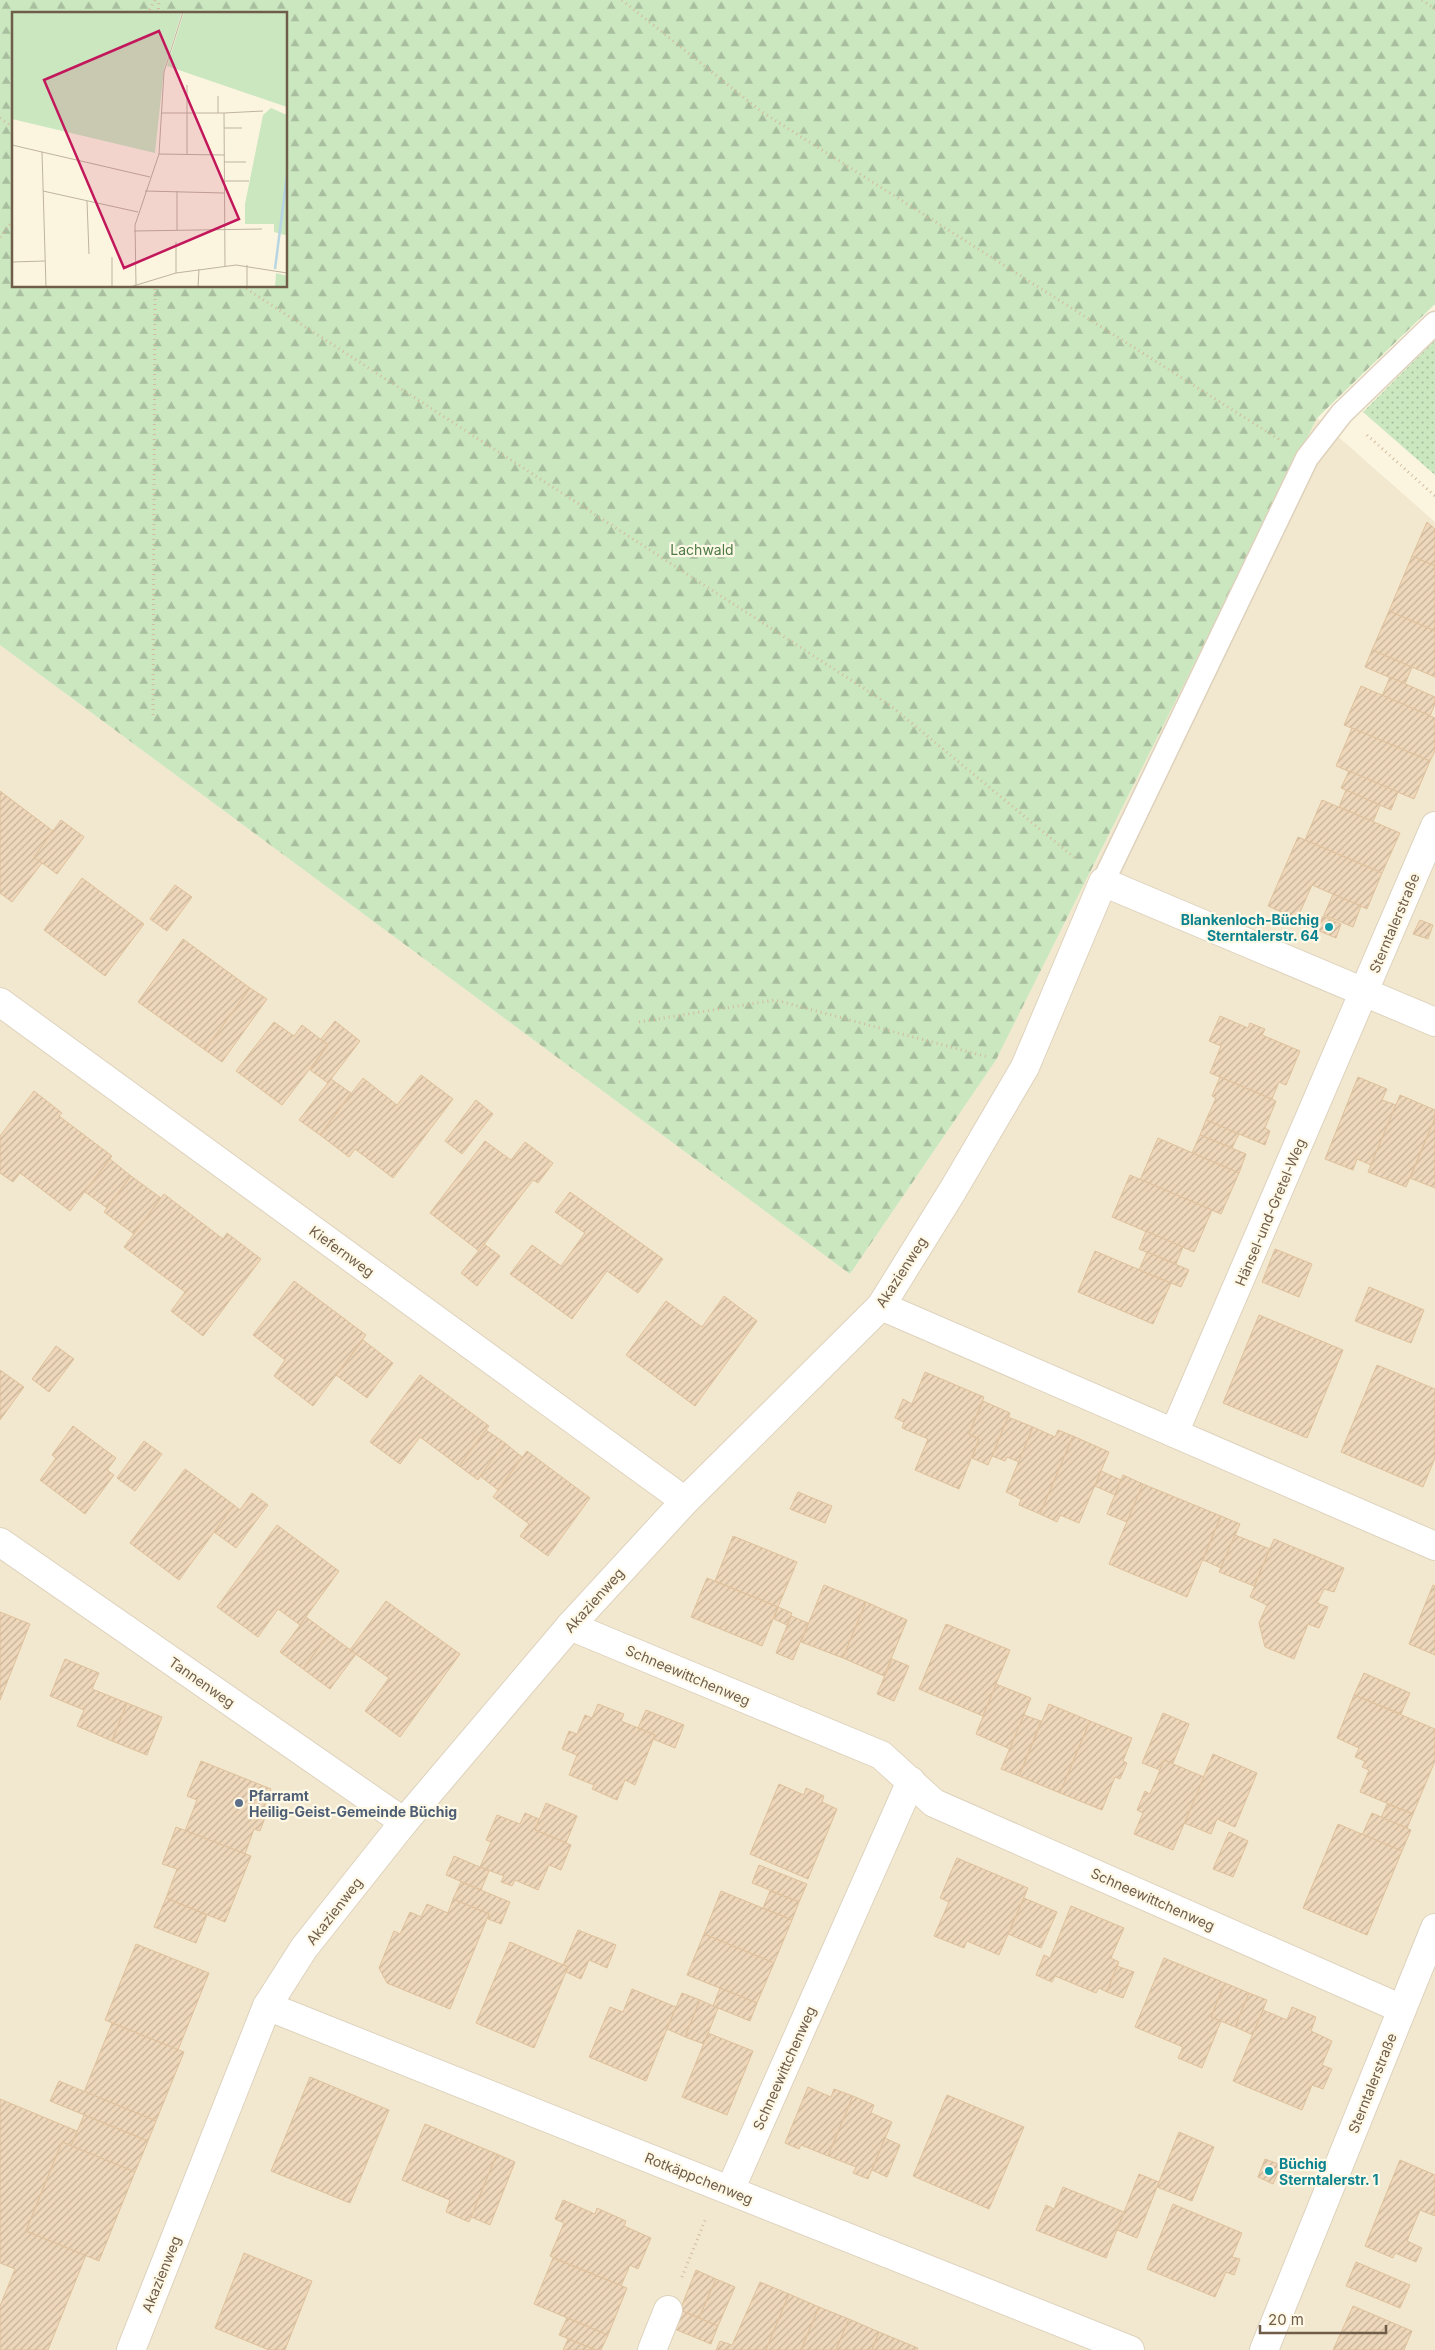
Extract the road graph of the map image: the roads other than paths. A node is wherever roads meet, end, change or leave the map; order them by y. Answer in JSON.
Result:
{"nodes":[{"id":1,"x":1435,"y":323,"type":"edge"},
{"id":2,"x":1435,"y":826,"type":"edge"},
{"id":3,"x":1103,"y":882,"type":"junction"},
{"id":4,"x":1365,"y":992,"type":"junction"},
{"id":5,"x":0,"y":1002,"type":"edge"},
{"id":6,"x":1435,"y":1022,"type":"edge"},
{"id":7,"x":881,"y":1306,"type":"junction"},
{"id":8,"x":1174,"y":1433,"type":"junction"},
{"id":9,"x":685,"y":1501,"type":"junction"},
{"id":10,"x":0,"y":1542,"type":"edge"},
{"id":11,"x":1435,"y":1546,"type":"edge"},
{"id":12,"x":570,"y":1626,"type":"junction"},
{"id":13,"x":911,"y":1781,"type":"junction"},
{"id":14,"x":404,"y":1822,"type":"junction"},
{"id":15,"x":1435,"y":1928,"type":"edge"},
{"id":16,"x":268,"y":2006,"type":"junction"},
{"id":17,"x":1402,"y":2009,"type":"junction"},
{"id":18,"x":724,"y":2188,"type":"junction"},
{"id":19,"x":668,"y":2310,"type":"road end"},
{"id":20,"x":131,"y":2350,"type":"edge"},
{"id":21,"x":652,"y":2350,"type":"edge"},
{"id":22,"x":1130,"y":2350,"type":"edge"},
{"id":23,"x":1264,"y":2350,"type":"edge"}],
"edges":[{"from":1,"to":3,"type":"lane"},
{"from":2,"to":4,"type":"street","name":"Sterntalerstraße"},
{"from":3,"to":4,"type":"street"},
{"from":3,"to":7,"type":"street","name":"Akazienweg"},
{"from":4,"to":6,"type":"street"},
{"from":4,"to":8,"type":"street","name":"Hänsel-und-Gretel-Weg"},
{"from":5,"to":9,"type":"street","name":"Kiefernweg"},
{"from":7,"to":8,"type":"street"},
{"from":7,"to":9,"type":"street","name":"Akazienweg"},
{"from":8,"to":11,"type":"street"},
{"from":9,"to":12,"type":"street","name":"Akazienweg"},
{"from":10,"to":14,"type":"street","name":"Tannenweg"},
{"from":12,"to":13,"type":"street","name":"Schneewittchenweg"},
{"from":12,"to":14,"type":"street","name":"Akazienweg"},
{"from":13,"to":17,"type":"street","name":"Schneewittchenweg"},
{"from":13,"to":18,"type":"street","name":"Schneewittchenweg"},
{"from":14,"to":16,"type":"street","name":"Akazienweg"},
{"from":15,"to":17,"type":"street","name":"Sterntalerstraße"},
{"from":16,"to":18,"type":"street","name":"Rotkäppchenweg"},
{"from":16,"to":20,"type":"street","name":"Akazienweg"},
{"from":17,"to":23,"type":"street","name":"Sterntalerstraße"},
{"from":18,"to":22,"type":"street","name":"Rotkäppchenweg"},
{"from":19,"to":21,"type":"street"}]}
